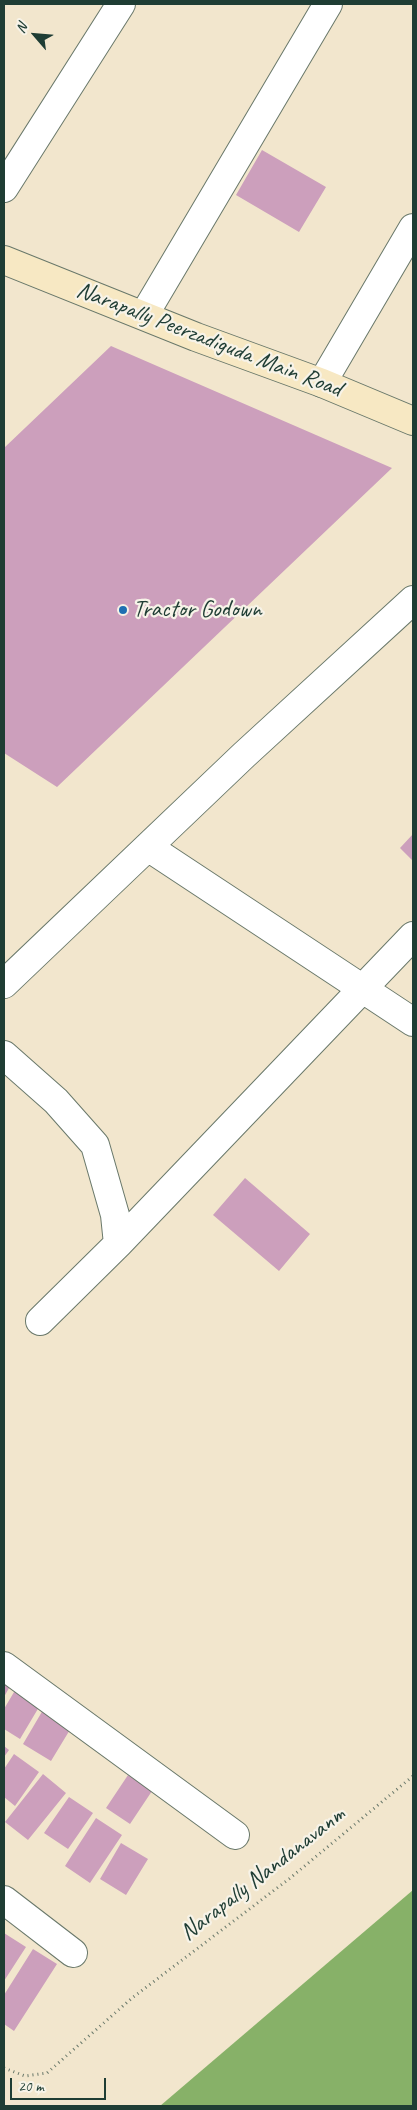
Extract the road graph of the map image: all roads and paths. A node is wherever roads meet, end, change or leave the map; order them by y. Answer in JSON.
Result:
{"nodes":[{"id":1,"x":121,"y":4,"type":"edge"},
{"id":2,"x":328,"y":4,"type":"edge"},
{"id":3,"x":4,"y":188,"type":"edge"},
{"id":4,"x":413,"y":228,"type":"edge"},
{"id":5,"x":4,"y":260,"type":"edge"},
{"id":6,"x":144,"y":315,"type":"junction"},
{"id":7,"x":322,"y":383,"type":"junction"},
{"id":8,"x":413,"y":421,"type":"edge"},
{"id":9,"x":413,"y":600,"type":"edge"},
{"id":10,"x":148,"y":847,"type":"junction"},
{"id":11,"x":413,"y":936,"type":"edge"},
{"id":12,"x":4,"y":984,"type":"edge"},
{"id":13,"x":363,"y":989,"type":"junction"},
{"id":14,"x":413,"y":1022,"type":"edge"},
{"id":15,"x":4,"y":1055,"type":"edge"},
{"id":16,"x":118,"y":1244,"type":"junction"},
{"id":17,"x":40,"y":1321,"type":"dead end"},
{"id":18,"x":4,"y":1666,"type":"edge"},
{"id":19,"x":413,"y":1776,"type":"edge"},
{"id":20,"x":235,"y":1835,"type":"dead end"},
{"id":21,"x":4,"y":1900,"type":"edge"},
{"id":22,"x":73,"y":1953,"type":"dead end"},
{"id":23,"x":4,"y":2068,"type":"edge"}],
"edges":[{"from":1,"to":3,"type":"street"},
{"from":2,"to":6,"type":"street"},
{"from":4,"to":7,"type":"street"},
{"from":5,"to":6,"type":"street","name":"Narapally Peerzadiguda Main Road"},
{"from":6,"to":7,"type":"street","name":"Narapally Peerzadiguda Main Road"},
{"from":7,"to":8,"type":"street","name":"Narapally Peerzadiguda Main Road"},
{"from":9,"to":10,"type":"street"},
{"from":10,"to":12,"type":"street"},
{"from":10,"to":13,"type":"street"},
{"from":11,"to":13,"type":"street"},
{"from":13,"to":14,"type":"street"},
{"from":13,"to":16,"type":"street"},
{"from":15,"to":16,"type":"street"},
{"from":16,"to":17,"type":"street"},
{"from":18,"to":20,"type":"street"},
{"from":19,"to":23,"type":"path","name":"Narapally Nandanavanm"},
{"from":21,"to":22,"type":"street"}]}
